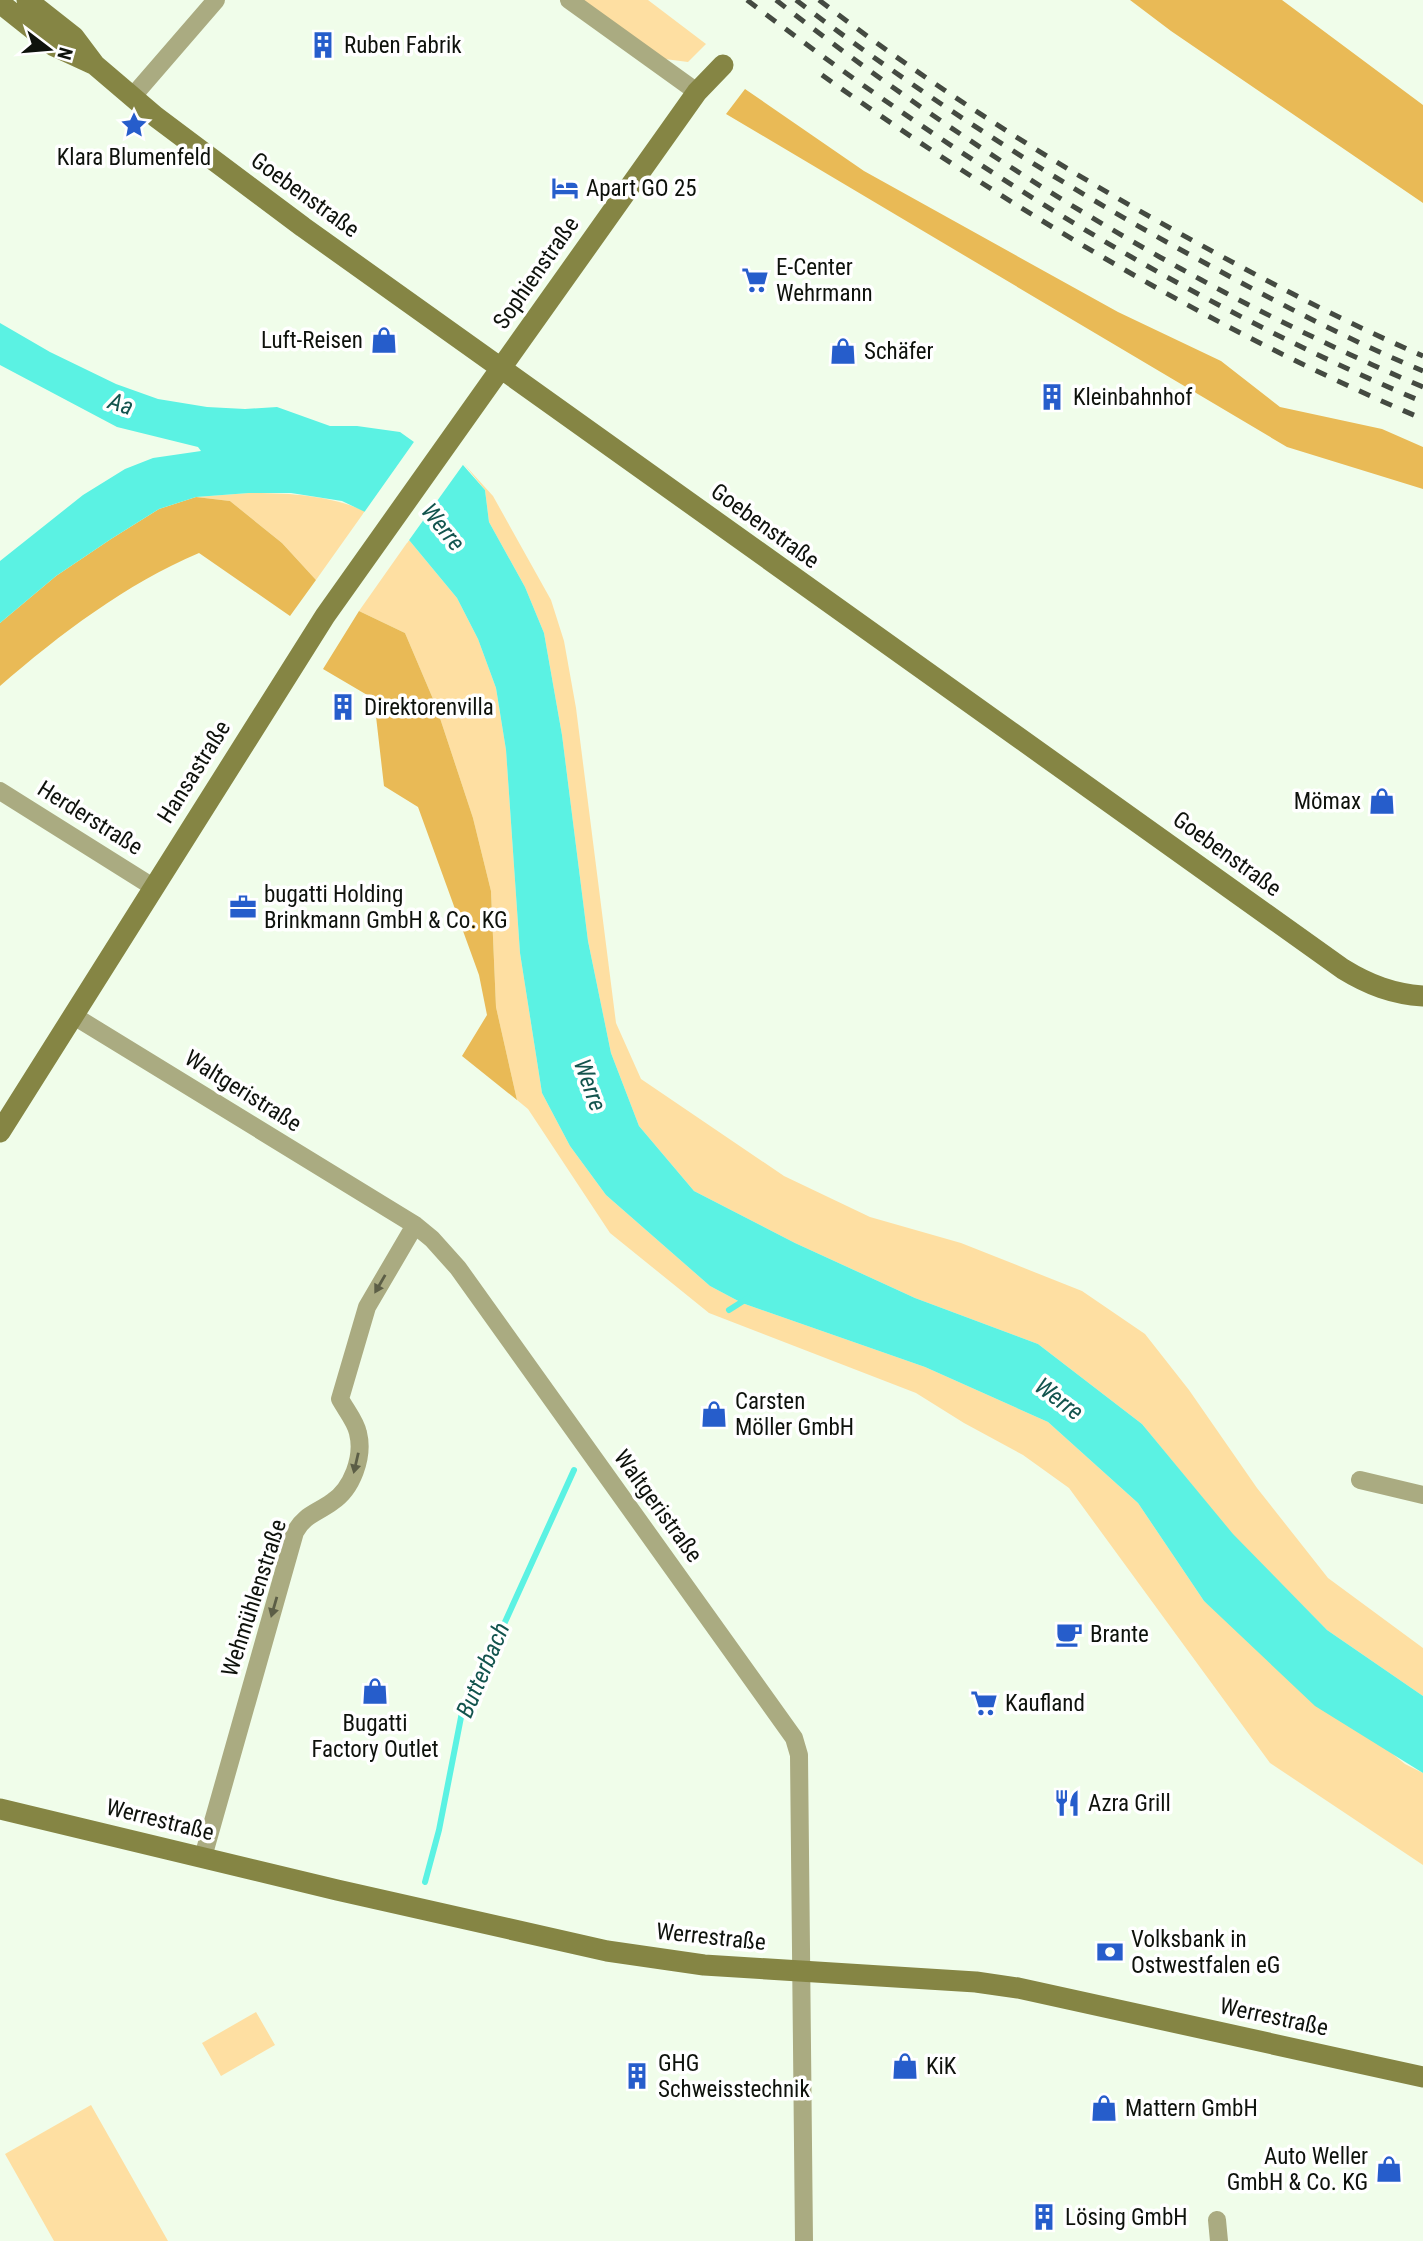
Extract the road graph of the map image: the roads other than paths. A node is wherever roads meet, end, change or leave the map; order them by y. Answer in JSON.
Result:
{"nodes":[{"id":1,"x":27,"y":0,"type":"edge"},
{"id":2,"x":216,"y":0,"type":"edge"},
{"id":3,"x":569,"y":0,"type":"edge"},
{"id":4,"x":0,"y":3,"type":"edge"},
{"id":5,"x":95,"y":65,"type":"junction"},
{"id":6,"x":723,"y":65,"type":"dead end"},
{"id":7,"x":697,"y":92,"type":"junction"},
{"id":8,"x":133,"y":96,"type":"junction"},
{"id":9,"x":501,"y":368,"type":"junction"},
{"id":10,"x":445,"y":447,"type":"joint"},
{"id":11,"x":0,"y":791,"type":"edge"},
{"id":12,"x":153,"y":887,"type":"junction"},
{"id":13,"x":1423,"y":996,"type":"edge"},
{"id":14,"x":74,"y":1016,"type":"junction"},
{"id":15,"x":0,"y":1132,"type":"edge"},
{"id":16,"x":415,"y":1225,"type":"junction"},
{"id":17,"x":1360,"y":1480,"type":"dead end"},
{"id":18,"x":1423,"y":1495,"type":"edge"},
{"id":19,"x":0,"y":1809,"type":"edge"},
{"id":20,"x":203,"y":1857,"type":"junction"},
{"id":21,"x":802,"y":1971,"type":"junction"},
{"id":22,"x":1423,"y":2077,"type":"edge"},
{"id":23,"x":1217,"y":2220,"type":"dead end"},
{"id":24,"x":804,"y":2241,"type":"edge"},
{"id":25,"x":1219,"y":2241,"type":"edge"}],
"edges":[{"from":1,"to":5,"type":"street","name":"Goebenstraße"},
{"from":2,"to":8,"type":"street"},
{"from":3,"to":7,"type":"street"},
{"from":4,"to":5,"type":"street","name":"Goebenstraße"},
{"from":5,"to":8,"type":"street","name":"Goebenstraße"},
{"from":6,"to":7,"type":"street","name":"Sophienstraße"},
{"from":7,"to":9,"type":"street","name":"Sophienstraße"},
{"from":8,"to":9,"type":"street","name":"Goebenstraße"},
{"from":9,"to":10,"type":"street","name":"Sophienstraße"},
{"from":9,"to":13,"type":"street","name":"Goebenstraße"},
{"from":10,"to":12,"type":"street","name":"Hansastraße"},
{"from":11,"to":12,"type":"street","name":"Herderstraße"},
{"from":12,"to":14,"type":"street","name":"Hansastraße"},
{"from":14,"to":15,"type":"street","name":"Hansastraße"},
{"from":14,"to":16,"type":"street","name":"Waltgeristraße"},
{"from":16,"to":20,"type":"street","name":"Wehmühlenstraße","one_way":true},
{"from":16,"to":21,"type":"street","name":"Waltgeristraße"},
{"from":17,"to":18,"type":"street"},
{"from":19,"to":20,"type":"street","name":"Werrestraße"},
{"from":20,"to":21,"type":"street","name":"Werrestraße"},
{"from":21,"to":22,"type":"street","name":"Werrestraße"},
{"from":21,"to":24,"type":"street","name":"Waltgeristraße"},
{"from":23,"to":25,"type":"street"}]}
